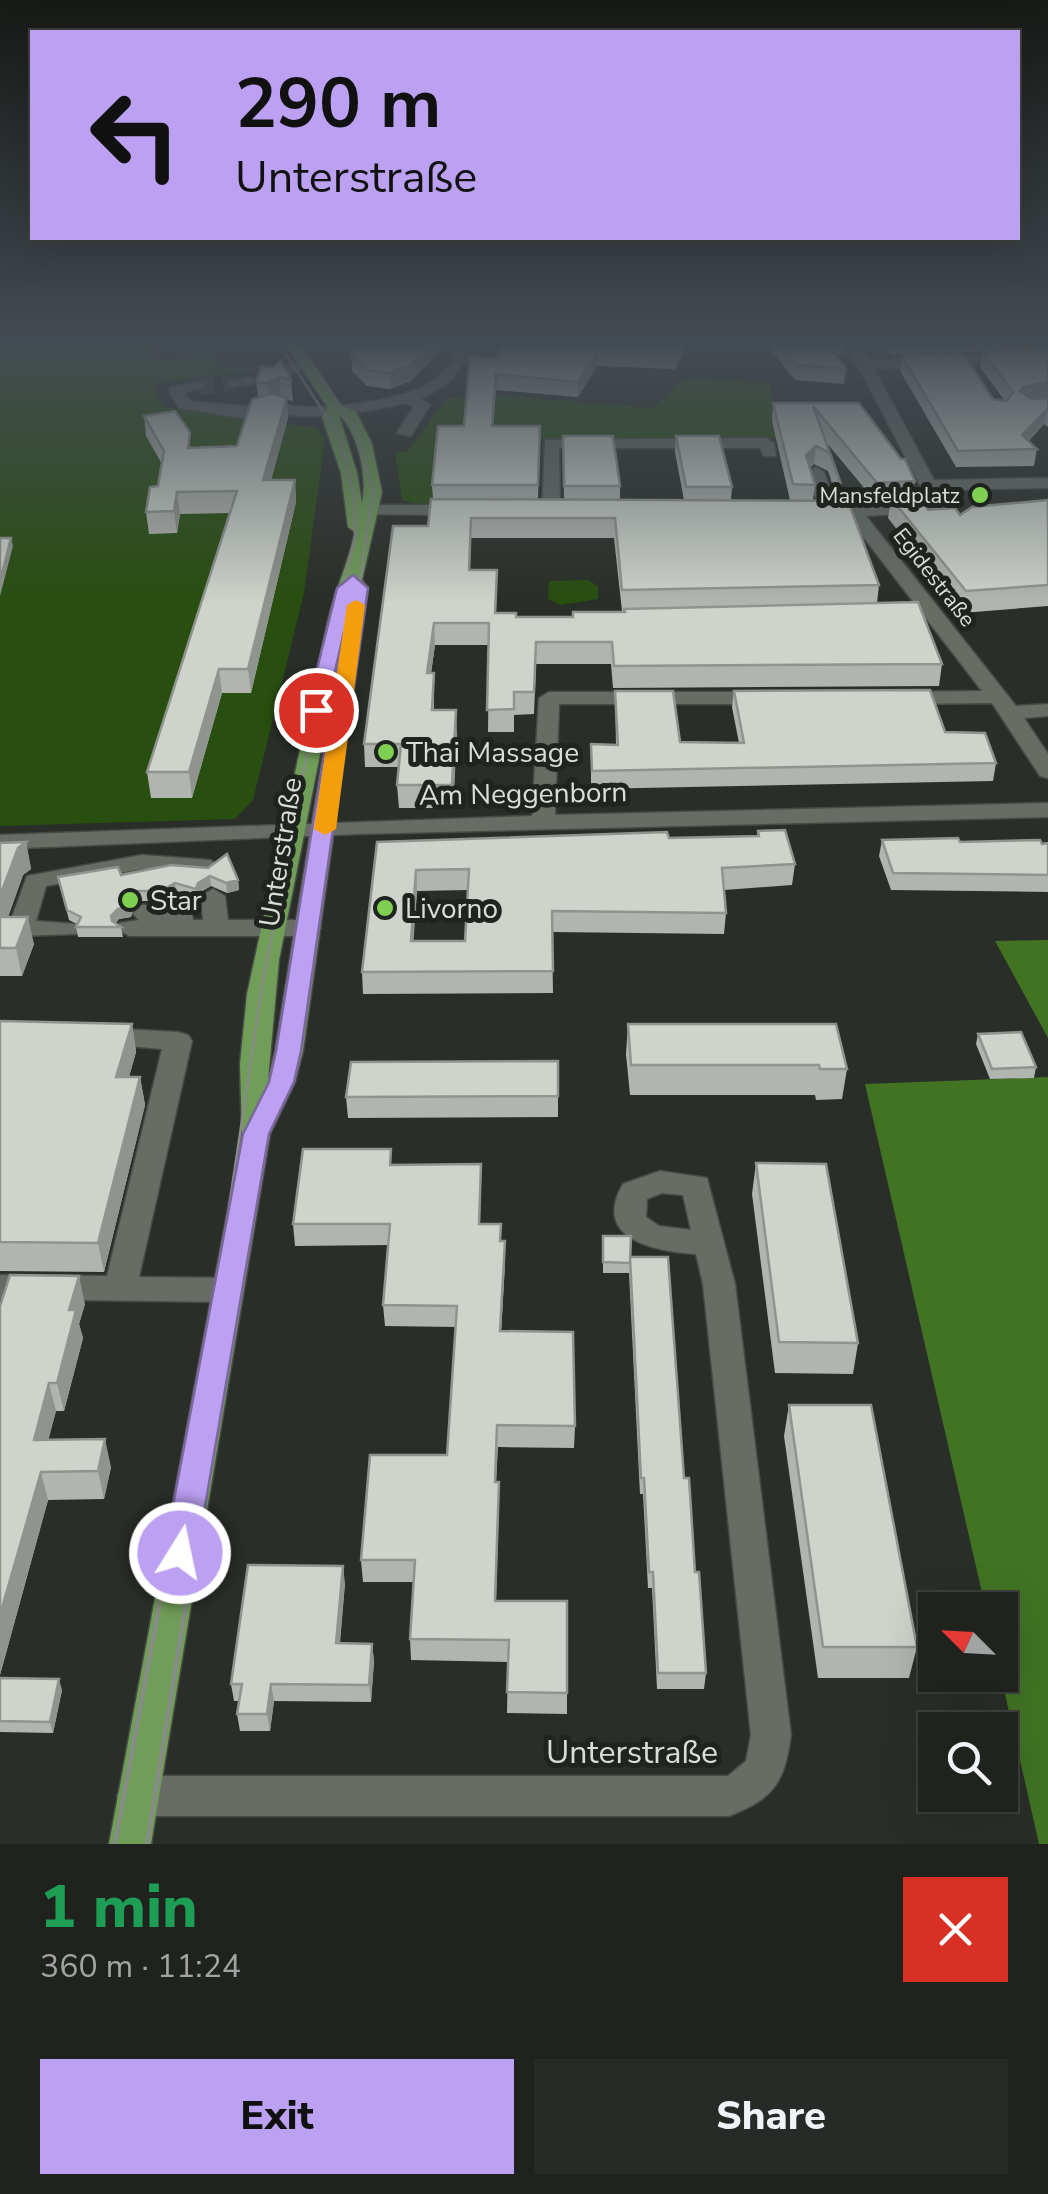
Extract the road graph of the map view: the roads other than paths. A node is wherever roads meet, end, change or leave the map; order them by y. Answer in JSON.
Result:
{"nodes":[{"id":1,"x":337,"y":431,"type":"edge"},
{"id":2,"x":899,"y":431,"type":"edge"},
{"id":3,"x":770,"y":453,"type":"dead end"},
{"id":4,"x":816,"y":472,"type":"edge"},
{"id":5,"x":1048,"y":483,"type":"edge"},
{"id":6,"x":928,"y":486,"type":"junction"},
{"id":7,"x":361,"y":510,"type":"junction"},
{"id":8,"x":486,"y":510,"type":"edge"},
{"id":9,"x":551,"y":510,"type":"edge"},
{"id":10,"x":790,"y":510,"type":"edge"},
{"id":11,"x":828,"y":510,"type":"junction"},
{"id":12,"x":853,"y":512,"type":"junction"},
{"id":13,"x":353,"y":580,"type":"junction"},
{"id":14,"x":790,"y":698,"type":"edge"},
{"id":15,"x":875,"y":698,"type":"edge"},
{"id":16,"x":1003,"y":705,"type":"junction"},
{"id":17,"x":1048,"y":710,"type":"edge"},
{"id":18,"x":1048,"y":772,"type":"edge"},
{"id":19,"x":1048,"y":810,"type":"edge"},
{"id":20,"x":543,"y":823,"type":"junction"},
{"id":21,"x":325,"y":829,"type":"junction"},
{"id":22,"x":292,"y":830,"type":"junction"},
{"id":23,"x":97,"y":838,"type":"junction"},
{"id":24,"x":0,"y":842,"type":"edge"},
{"id":25,"x":210,"y":867,"type":"edge"},
{"id":26,"x":90,"y":871,"type":"junction"},
{"id":27,"x":213,"y":896,"type":"dead end"},
{"id":28,"x":137,"y":919,"type":"dead end"},
{"id":29,"x":216,"y":926,"type":"junction"},
{"id":30,"x":273,"y":927,"type":"junction"},
{"id":31,"x":67,"y":928,"type":"dead end"},
{"id":32,"x":308,"y":928,"type":"junction"},
{"id":33,"x":75,"y":1037,"type":"edge"},
{"id":34,"x":256,"y":1134,"type":"junction"},
{"id":35,"x":710,"y":1243,"type":"junction"},
{"id":36,"x":0,"y":1287,"type":"edge"},
{"id":37,"x":120,"y":1290,"type":"junction"},
{"id":38,"x":227,"y":1290,"type":"junction"},
{"id":39,"x":138,"y":1796,"type":"junction"},
{"id":40,"x":130,"y":1844,"type":"edge"}],
"edges":[{"from":1,"to":7,"type":"main road","name":"Unterstraße"},
{"from":2,"to":6,"type":"street"},
{"from":3,"to":9,"type":"street"},
{"from":4,"to":11,"type":"street"},
{"from":5,"to":6,"type":"street"},
{"from":6,"to":12,"type":"street"},
{"from":7,"to":8,"type":"street"},
{"from":7,"to":13,"type":"main road","name":"Unterstraße"},
{"from":10,"to":11,"type":"street"},
{"from":11,"to":12,"type":"street"},
{"from":12,"to":16,"type":"street","name":"Egidestraße"},
{"from":13,"to":21,"type":"main road","name":"Unterstraße"},
{"from":13,"to":22,"type":"main road","name":"Unterstraße"},
{"from":14,"to":20,"type":"street"},
{"from":15,"to":16,"type":"street"},
{"from":16,"to":17,"type":"street"},
{"from":16,"to":18,"type":"street","name":"Egidestraße"},
{"from":19,"to":20,"type":"street","name":"Am Neggenborn"},
{"from":20,"to":21,"type":"street","name":"Am Neggenborn"},
{"from":21,"to":22,"type":"street","name":"Am Neggenborn"},
{"from":21,"to":32,"type":"main road","name":"Unterstraße"},
{"from":22,"to":23,"type":"street","name":"Am Neggenborn"},
{"from":22,"to":30,"type":"main road","name":"Unterstraße"},
{"from":23,"to":24,"type":"street","name":"Am Neggenborn"},
{"from":23,"to":26,"type":"street"},
{"from":25,"to":26,"type":"street"},
{"from":26,"to":31,"type":"street"},
{"from":27,"to":29,"type":"street"},
{"from":28,"to":29,"type":"street"},
{"from":29,"to":30,"type":"street"},
{"from":30,"to":32,"type":"street"},
{"from":30,"to":34,"type":"main road","name":"Unterstraße"},
{"from":32,"to":34,"type":"main road","name":"Unterstraße"},
{"from":33,"to":37,"type":"street"},
{"from":34,"to":38,"type":"main road","name":"Unterstraße"},
{"from":35,"to":35,"type":"street","name":"Unterstraße"},
{"from":35,"to":39,"type":"street","name":"Unterstraße"},
{"from":36,"to":37,"type":"street"},
{"from":37,"to":38,"type":"street"},
{"from":38,"to":39,"type":"main road","name":"Unterstraße"},
{"from":39,"to":40,"type":"main road","name":"Unterstraße"}]}
